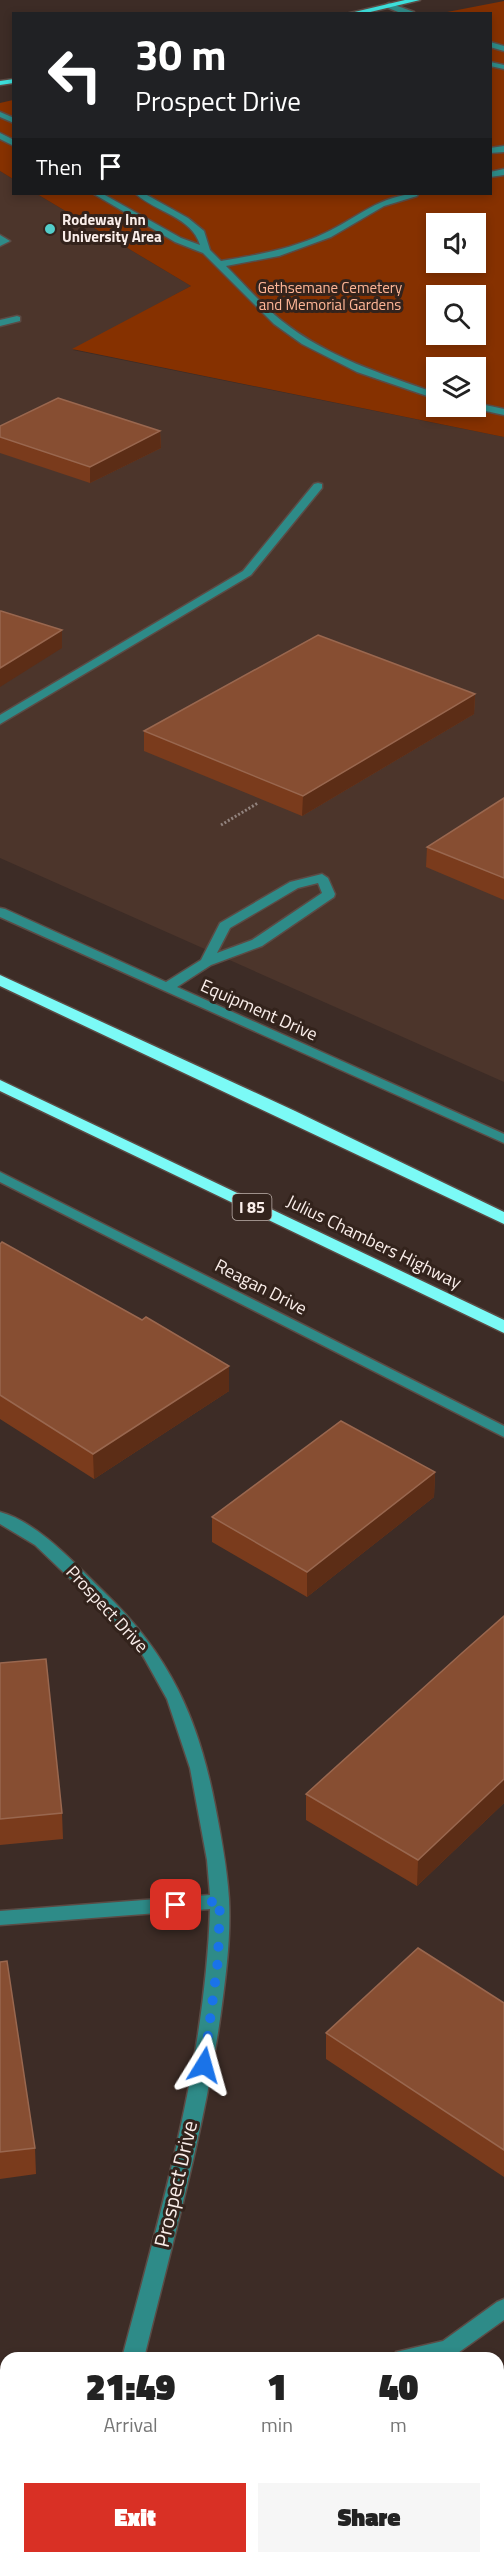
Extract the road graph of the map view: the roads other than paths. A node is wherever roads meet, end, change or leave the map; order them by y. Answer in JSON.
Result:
{"nodes":[{"id":1,"x":416,"y":0,"type":"edge"},
{"id":2,"x":389,"y":5,"type":"junction"},
{"id":3,"x":358,"y":12,"type":"edge"},
{"id":4,"x":406,"y":12,"type":"edge"},
{"id":5,"x":100,"y":195,"type":"edge"},
{"id":6,"x":142,"y":195,"type":"edge"},
{"id":7,"x":411,"y":195,"type":"edge"},
{"id":8,"x":0,"y":238,"type":"edge"},
{"id":9,"x":0,"y":243,"type":"edge"},
{"id":10,"x":206,"y":251,"type":"junction"},
{"id":11,"x":219,"y":264,"type":"junction"},
{"id":12,"x":17,"y":319,"type":"dead end"},
{"id":13,"x":0,"y":323,"type":"edge"},
{"id":14,"x":426,"y":393,"type":"edge"},
{"id":15,"x":486,"y":408,"type":"edge"},
{"id":16,"x":504,"y":412,"type":"edge"},
{"id":17,"x":318,"y":486,"type":"dead end"},
{"id":18,"x":0,"y":720,"type":"edge"},
{"id":19,"x":0,"y":912,"type":"edge"},
{"id":20,"x":206,"y":962,"type":"junction"},
{"id":21,"x":0,"y":980,"type":"edge"},
{"id":22,"x":166,"y":988,"type":"junction"},
{"id":23,"x":0,"y":1085,"type":"edge"},
{"id":24,"x":504,"y":1138,"type":"edge"},
{"id":25,"x":0,"y":1176,"type":"edge"},
{"id":26,"x":504,"y":1219,"type":"edge"},
{"id":27,"x":504,"y":1328,"type":"edge"},
{"id":28,"x":504,"y":1432,"type":"edge"},
{"id":29,"x":0,"y":1517,"type":"edge"},
{"id":30,"x":220,"y":1901,"type":"junction"},
{"id":31,"x":0,"y":1918,"type":"edge"},
{"id":32,"x":504,"y":2308,"type":"edge"},
{"id":33,"x":134,"y":2352,"type":"edge"},
{"id":34,"x":433,"y":2352,"type":"edge"}],
"edges":[{"from":1,"to":2,"type":"main road"},
{"from":2,"to":3,"type":"main road"},
{"from":2,"to":4,"type":"street"},
{"from":5,"to":10,"type":"street"},
{"from":6,"to":10,"type":"street"},
{"from":7,"to":11,"type":"street"},
{"from":8,"to":9,"type":"street"},
{"from":10,"to":11,"type":"street"},
{"from":11,"to":14,"type":"street"},
{"from":12,"to":13,"type":"street"},
{"from":15,"to":16,"type":"street"},
{"from":17,"to":18,"type":"street"},
{"from":19,"to":22,"type":"street","name":"Equipment Drive"},
{"from":20,"to":20,"type":"street"},
{"from":20,"to":22,"type":"street"},
{"from":21,"to":26,"type":"highway"},
{"from":22,"to":24,"type":"street","name":"Equipment Drive"},
{"from":23,"to":27,"type":"highway","name":"Julius Chambers Highway","number":"I 85"},
{"from":25,"to":28,"type":"street","name":"Reagan Drive"},
{"from":29,"to":30,"type":"street","name":"Prospect Drive"},
{"from":30,"to":31,"type":"street"},
{"from":30,"to":33,"type":"street","name":"Prospect Drive"},
{"from":32,"to":34,"type":"street"}]}
